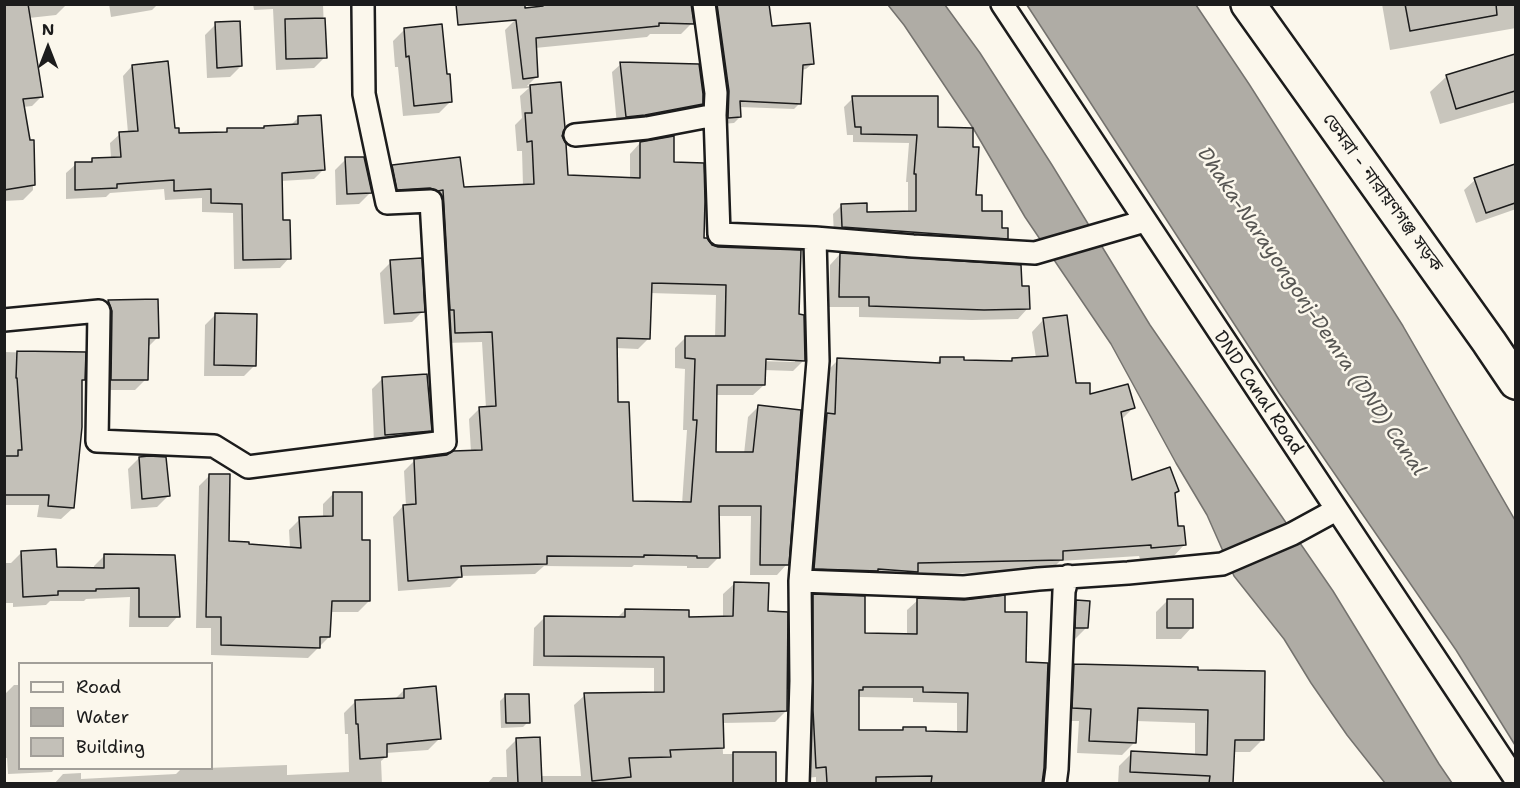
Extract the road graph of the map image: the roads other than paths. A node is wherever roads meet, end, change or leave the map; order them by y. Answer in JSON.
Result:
{"nodes":[{"id":1,"x":363,"y":4,"type":"edge"},
{"id":2,"x":704,"y":4,"type":"edge"},
{"id":3,"x":1002,"y":4,"type":"edge"},
{"id":4,"x":1248,"y":4,"type":"edge"},
{"id":5,"x":715,"y":115,"type":"junction"},
{"id":6,"x":575,"y":135,"type":"dead end"},
{"id":7,"x":1145,"y":221,"type":"junction"},
{"id":8,"x":815,"y":238,"type":"junction"},
{"id":9,"x":4,"y":320,"type":"edge"},
{"id":10,"x":1515,"y":382,"type":"edge"},
{"id":11,"x":1336,"y":510,"type":"junction"},
{"id":12,"x":1068,"y":576,"type":"junction"},
{"id":13,"x":800,"y":581,"type":"junction"},
{"id":14,"x":1515,"y":780,"type":"edge"},
{"id":15,"x":798,"y":783,"type":"edge"},
{"id":16,"x":1054,"y":783,"type":"edge"}],
"edges":[{"from":1,"to":9,"type":"street"},
{"from":2,"to":5,"type":"street"},
{"from":3,"to":7,"type":"street","name":"DND Canal Road"},
{"from":4,"to":10,"type":"main road","name":"ডেমরা - নারায়ণগঞ্জ সড়ক"},
{"from":5,"to":6,"type":"street"},
{"from":5,"to":8,"type":"street"},
{"from":7,"to":8,"type":"street"},
{"from":7,"to":11,"type":"street","name":"DND Canal Road"},
{"from":8,"to":13,"type":"street"},
{"from":11,"to":12,"type":"street"},
{"from":11,"to":14,"type":"street","name":"DND Canal Road"},
{"from":12,"to":13,"type":"street"},
{"from":12,"to":16,"type":"street"},
{"from":13,"to":15,"type":"street"}]}
